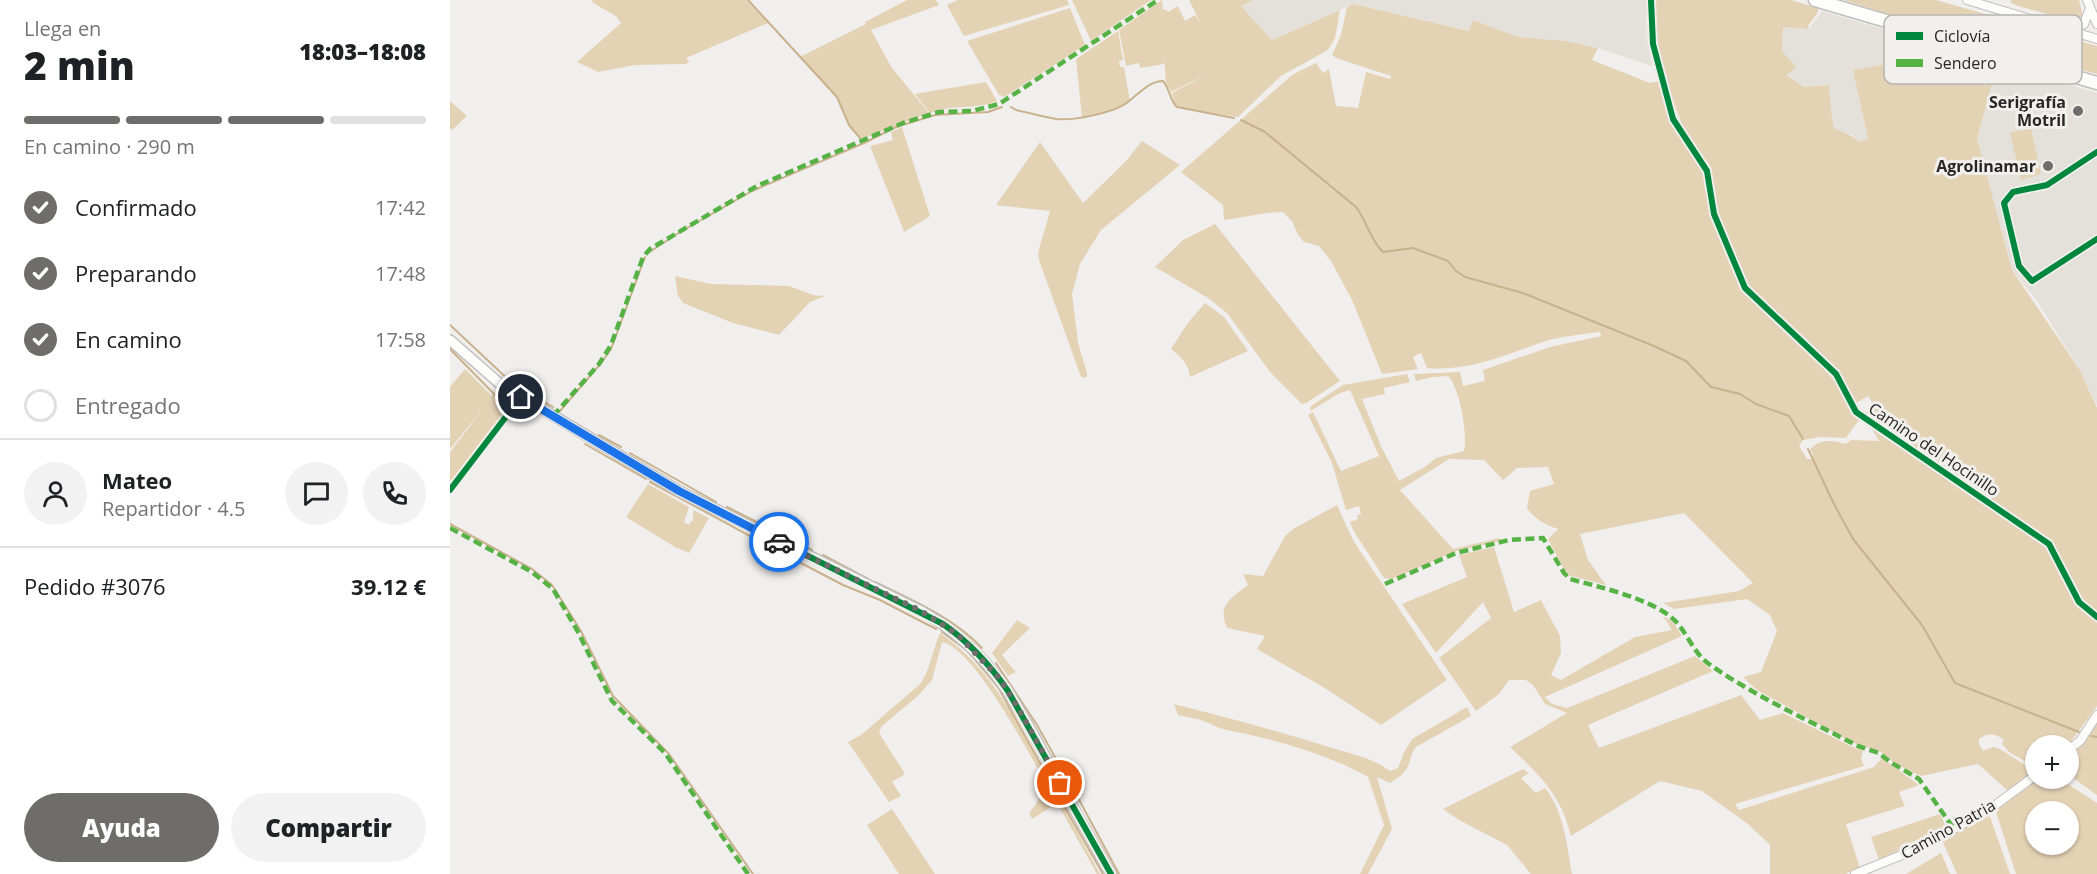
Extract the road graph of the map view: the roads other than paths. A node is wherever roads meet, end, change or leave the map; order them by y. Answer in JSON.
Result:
{"nodes":[{"id":1,"x":1651,"y":0,"type":"edge"},
{"id":2,"x":1815,"y":0,"type":"edge"},
{"id":3,"x":2001,"y":0,"type":"edge"},
{"id":4,"x":1973,"y":1,"type":"edge"},
{"id":5,"x":2089,"y":4,"type":"edge"},
{"id":6,"x":2004,"y":11,"type":"junction"},
{"id":7,"x":2018,"y":15,"type":"edge"},
{"id":8,"x":1884,"y":20,"type":"edge"},
{"id":9,"x":2097,"y":24,"type":"edge"},
{"id":10,"x":2082,"y":25,"type":"edge"},
{"id":11,"x":2082,"y":34,"type":"edge"},
{"id":12,"x":2097,"y":39,"type":"edge"},
{"id":13,"x":2082,"y":79,"type":"edge"},
{"id":14,"x":2097,"y":83,"type":"edge"},
{"id":15,"x":2097,"y":152,"type":"edge"},
{"id":16,"x":2097,"y":238,"type":"edge"},
{"id":17,"x":450,"y":340,"type":"edge"},
{"id":18,"x":2097,"y":617,"type":"edge"},
{"id":19,"x":2097,"y":715,"type":"edge"},
{"id":20,"x":2079,"y":742,"type":"edge"},
{"id":21,"x":2025,"y":783,"type":"edge"},
{"id":22,"x":1111,"y":874,"type":"edge"},
{"id":23,"x":1855,"y":874,"type":"edge"}],
"edges":[{"from":1,"to":18,"type":"street","name":"Camino del Hocinillo"},
{"from":2,"to":8,"type":"highway"},
{"from":3,"to":6,"type":"street"},
{"from":4,"to":6,"type":"street"},
{"from":5,"to":9,"type":"street"},
{"from":5,"to":10,"type":"street"},
{"from":6,"to":7,"type":"street"},
{"from":11,"to":12,"type":"street"},
{"from":13,"to":14,"type":"highway"},
{"from":15,"to":16,"type":"street"},
{"from":17,"to":22,"type":"street"},
{"from":19,"to":20,"type":"street"},
{"from":21,"to":23,"type":"street","name":"Camino Patria"}]}
